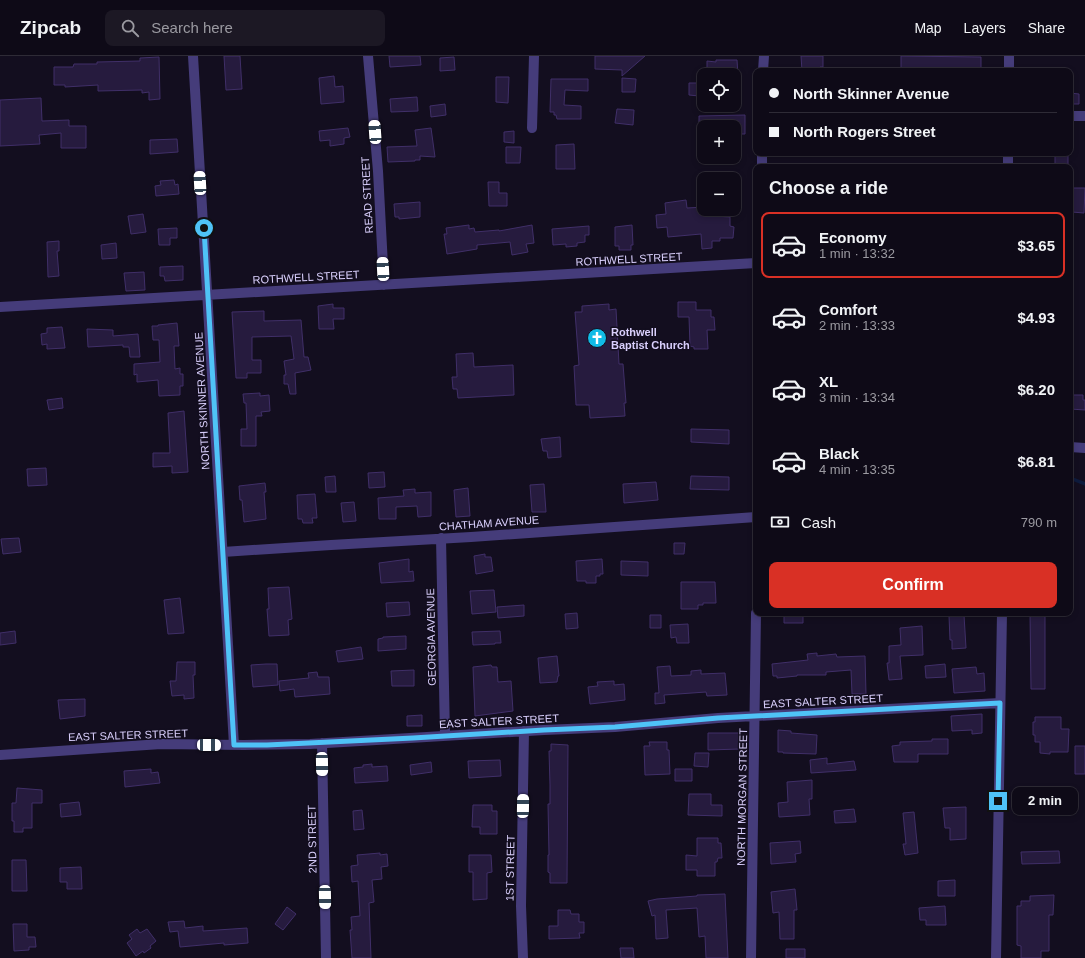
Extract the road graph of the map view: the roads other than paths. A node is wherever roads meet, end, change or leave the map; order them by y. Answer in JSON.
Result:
{"nodes":[{"id":1,"x":193,"y":56,"type":"edge"},
{"id":2,"x":368,"y":56,"type":"edge"},
{"id":3,"x":534,"y":56,"type":"edge"},
{"id":4,"x":764,"y":56,"type":"edge"},
{"id":5,"x":1009,"y":56,"type":"edge"},
{"id":6,"x":763,"y":68,"type":"edge"},
{"id":7,"x":1009,"y":68,"type":"edge"},
{"id":8,"x":1073,"y":116,"type":"edge"},
{"id":9,"x":1085,"y":116,"type":"edge"},
{"id":10,"x":532,"y":128,"type":"dead end"},
{"id":11,"x":753,"y":263,"type":"edge"},
{"id":12,"x":384,"y":285,"type":"junction"},
{"id":13,"x":208,"y":295,"type":"junction"},
{"id":14,"x":0,"y":307,"type":"edge"},
{"id":15,"x":1073,"y":447,"type":"edge"},
{"id":16,"x":1085,"y":448,"type":"edge"},
{"id":17,"x":753,"y":517,"type":"edge"},
{"id":18,"x":441,"y":538,"type":"junction"},
{"id":19,"x":223,"y":552,"type":"junction"},
{"id":20,"x":756,"y":616,"type":"edge"},
{"id":21,"x":1002,"y":616,"type":"edge"},
{"id":22,"x":1000,"y":703,"type":"junction"},
{"id":23,"x":755,"y":716,"type":"junction"},
{"id":24,"x":524,"y":731,"type":"junction"},
{"id":25,"x":445,"y":736,"type":"junction"},
{"id":26,"x":322,"y":743,"type":"junction"},
{"id":27,"x":234,"y":745,"type":"junction"},
{"id":28,"x":0,"y":755,"type":"edge"},
{"id":29,"x":326,"y":958,"type":"edge"},
{"id":30,"x":522,"y":958,"type":"edge"},
{"id":31,"x":751,"y":958,"type":"edge"},
{"id":32,"x":996,"y":958,"type":"edge"}],
"edges":[{"from":1,"to":13,"type":"street","name":"NORTH SKINNER AVENUE"},
{"from":2,"to":12,"type":"street","name":"READ STREET"},
{"from":3,"to":10,"type":"street"},
{"from":4,"to":6,"type":"street"},
{"from":5,"to":7,"type":"street"},
{"from":8,"to":9,"type":"street"},
{"from":11,"to":12,"type":"street","name":"ROTHWELL STREET"},
{"from":12,"to":13,"type":"street","name":"ROTHWELL STREET"},
{"from":13,"to":14,"type":"street","name":"ROTHWELL STREET"},
{"from":13,"to":19,"type":"street","name":"NORTH SKINNER AVENUE"},
{"from":15,"to":16,"type":"street"},
{"from":17,"to":18,"type":"street","name":"CHATHAM AVENUE"},
{"from":18,"to":19,"type":"street","name":"CHATHAM AVENUE"},
{"from":18,"to":25,"type":"street","name":"GEORGIA AVENUE"},
{"from":19,"to":27,"type":"street","name":"NORTH SKINNER AVENUE"},
{"from":20,"to":23,"type":"street","name":"NORTH MORGAN STREET"},
{"from":21,"to":22,"type":"street"},
{"from":22,"to":23,"type":"street","name":"EAST SALTER STREET"},
{"from":22,"to":32,"type":"street"},
{"from":23,"to":24,"type":"street","name":"EAST SALTER STREET"},
{"from":23,"to":31,"type":"street","name":"NORTH MORGAN STREET"},
{"from":24,"to":25,"type":"street","name":"EAST SALTER STREET"},
{"from":24,"to":30,"type":"street","name":"1ST STREET"},
{"from":25,"to":26,"type":"street","name":"EAST SALTER STREET"},
{"from":26,"to":27,"type":"street","name":"EAST SALTER STREET"},
{"from":26,"to":29,"type":"street","name":"2ND STREET"},
{"from":27,"to":28,"type":"street","name":"EAST SALTER STREET"}]}
